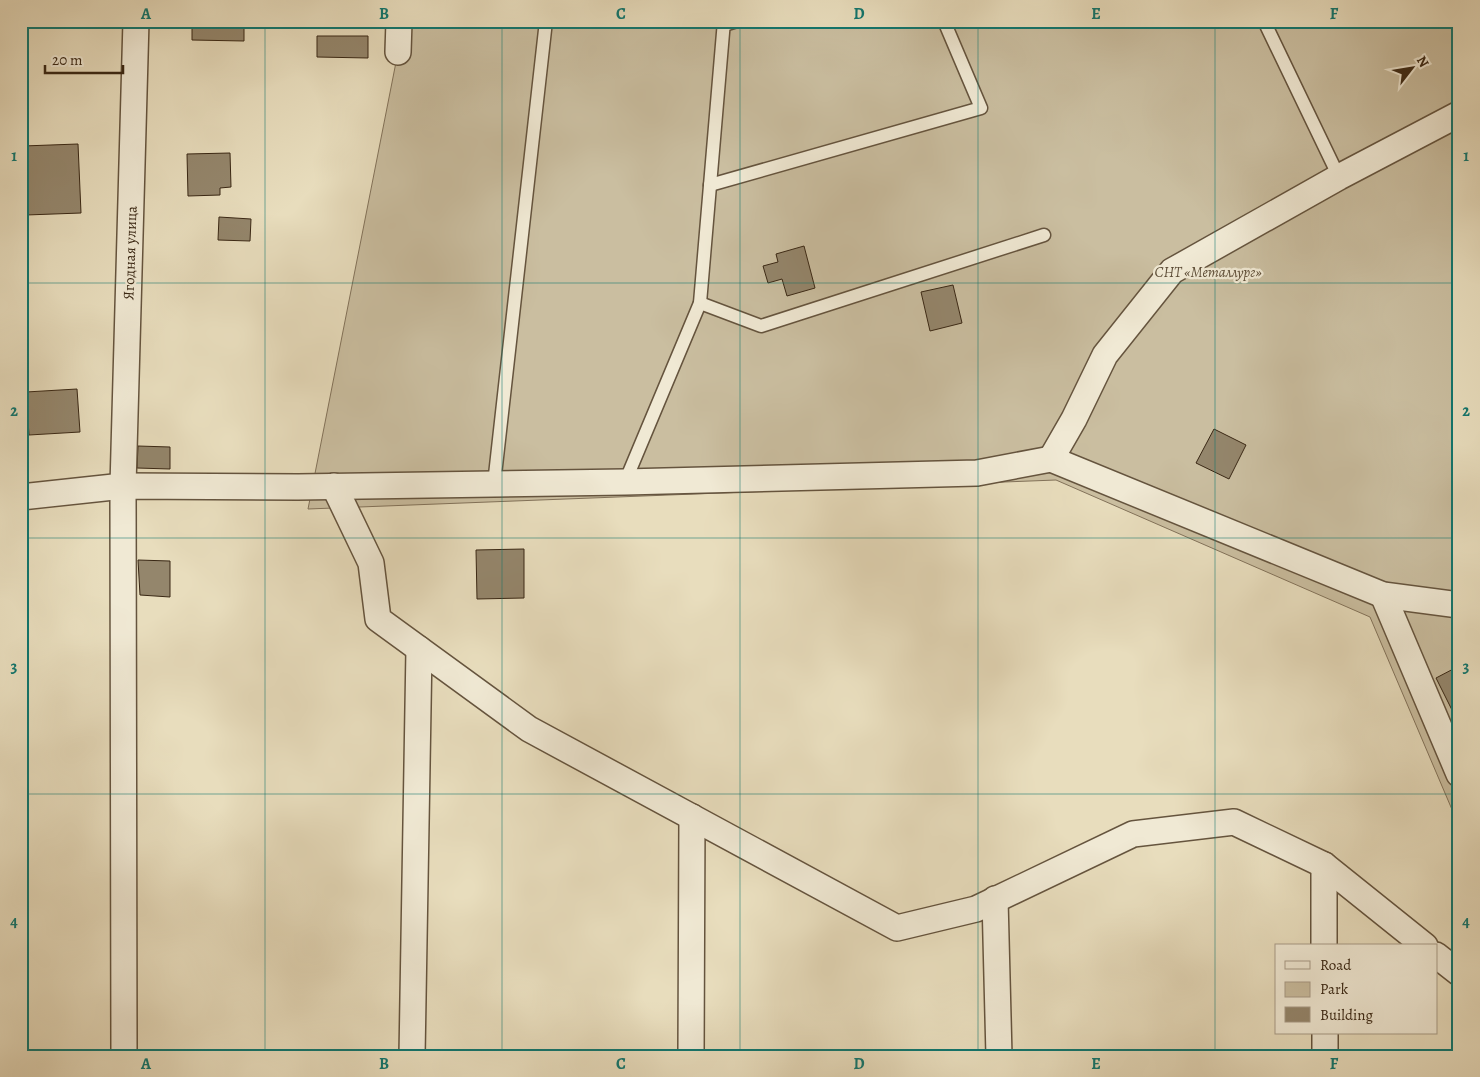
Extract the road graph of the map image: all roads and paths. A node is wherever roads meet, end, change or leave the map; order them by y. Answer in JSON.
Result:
{"nodes":[{"id":1,"x":136,"y":21,"type":"edge"},
{"id":2,"x":399,"y":21,"type":"edge"},
{"id":3,"x":546,"y":21,"type":"edge"},
{"id":4,"x":737,"y":21,"type":"edge"},
{"id":5,"x":944,"y":21,"type":"edge"},
{"id":6,"x":1264,"y":21,"type":"edge"},
{"id":7,"x":724,"y":23,"type":"edge"},
{"id":8,"x":398,"y":52,"type":"dead end"},
{"id":9,"x":1459,"y":114,"type":"edge"},
{"id":10,"x":1339,"y":177,"type":"junction"},
{"id":11,"x":710,"y":185,"type":"junction"},
{"id":12,"x":1044,"y":235,"type":"dead end"},
{"id":13,"x":700,"y":303,"type":"junction"},
{"id":14,"x":1051,"y":459,"type":"junction"},
{"id":15,"x":625,"y":482,"type":"junction"},
{"id":16,"x":494,"y":484,"type":"junction"},
{"id":17,"x":123,"y":486,"type":"junction"},
{"id":18,"x":334,"y":486,"type":"junction"},
{"id":19,"x":21,"y":497,"type":"edge"},
{"id":20,"x":1382,"y":595,"type":"junction"},
{"id":21,"x":1459,"y":605,"type":"edge"},
{"id":22,"x":419,"y":649,"type":"junction"},
{"id":23,"x":1459,"y":774,"type":"edge"},
{"id":24,"x":692,"y":817,"type":"junction"},
{"id":25,"x":1324,"y":865,"type":"junction"},
{"id":26,"x":995,"y":900,"type":"junction"},
{"id":27,"x":1324,"y":944,"type":"edge"},
{"id":28,"x":1423,"y":944,"type":"edge"},
{"id":29,"x":1438,"y":956,"type":"edge"},
{"id":30,"x":1459,"y":972,"type":"edge"},
{"id":31,"x":1325,"y":1034,"type":"edge"},
{"id":32,"x":124,"y":1056,"type":"edge"},
{"id":33,"x":412,"y":1056,"type":"edge"},
{"id":34,"x":691,"y":1056,"type":"edge"},
{"id":35,"x":999,"y":1056,"type":"edge"},
{"id":36,"x":1325,"y":1056,"type":"edge"}],
"edges":[{"from":1,"to":17,"type":"street","name":"Ягодная улица"},
{"from":2,"to":8,"type":"street"},
{"from":3,"to":16,"type":"lane"},
{"from":4,"to":7,"type":"lane"},
{"from":5,"to":11,"type":"lane"},
{"from":6,"to":10,"type":"lane"},
{"from":7,"to":11,"type":"lane"},
{"from":9,"to":10,"type":"street"},
{"from":10,"to":14,"type":"street"},
{"from":11,"to":13,"type":"lane"},
{"from":12,"to":13,"type":"lane"},
{"from":13,"to":15,"type":"lane"},
{"from":14,"to":15,"type":"street"},
{"from":14,"to":20,"type":"street"},
{"from":15,"to":16,"type":"street"},
{"from":16,"to":18,"type":"street"},
{"from":17,"to":18,"type":"street"},
{"from":17,"to":19,"type":"street"},
{"from":17,"to":32,"type":"street","name":"Ягодная улица"},
{"from":18,"to":22,"type":"street"},
{"from":20,"to":21,"type":"street"},
{"from":20,"to":23,"type":"street"},
{"from":22,"to":24,"type":"street"},
{"from":22,"to":33,"type":"street"},
{"from":24,"to":26,"type":"street"},
{"from":24,"to":34,"type":"street"},
{"from":25,"to":26,"type":"street"},
{"from":25,"to":27,"type":"street"},
{"from":25,"to":28,"type":"street"},
{"from":26,"to":35,"type":"street"},
{"from":29,"to":30,"type":"street"},
{"from":31,"to":36,"type":"street"}]}
